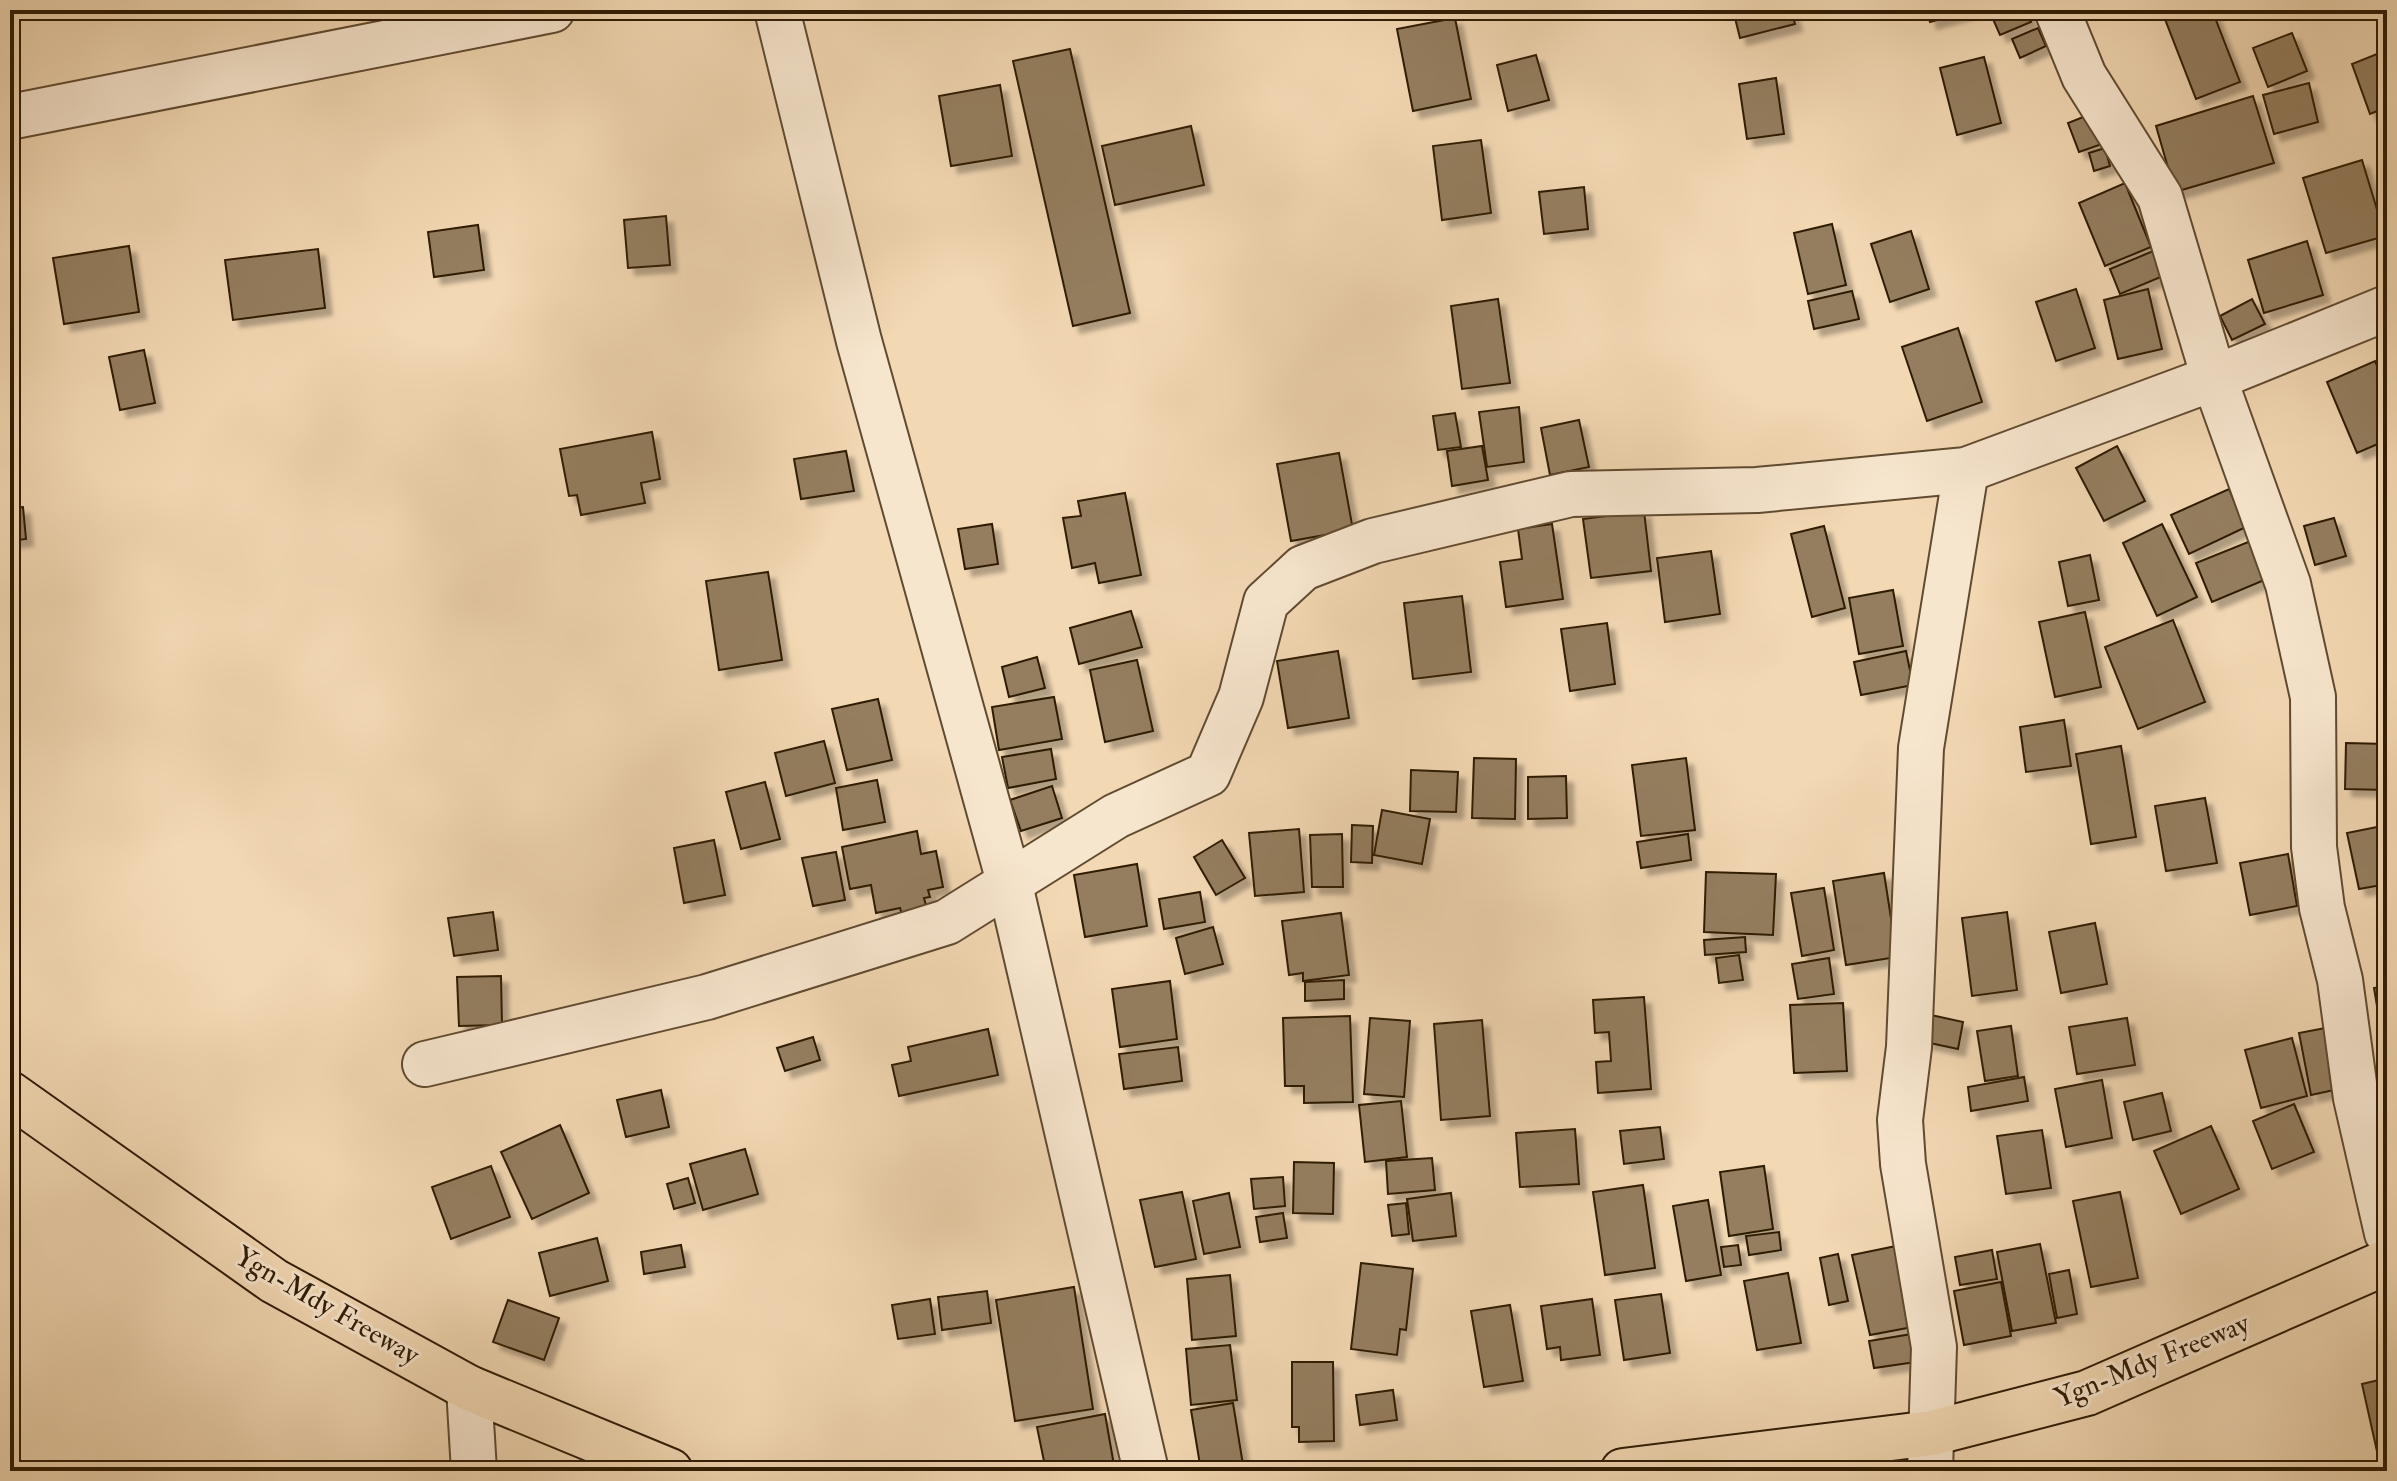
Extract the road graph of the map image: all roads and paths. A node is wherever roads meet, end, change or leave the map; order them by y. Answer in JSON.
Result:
{"nodes":[{"id":1,"x":552,"y":10,"type":"edge"},
{"id":2,"x":777,"y":10,"type":"edge"},
{"id":3,"x":2057,"y":10,"type":"edge"},
{"id":4,"x":10,"y":117,"type":"edge"},
{"id":5,"x":2387,"y":308,"type":"edge"},
{"id":6,"x":2214,"y":378,"type":"junction"},
{"id":7,"x":1966,"y":470,"type":"junction"},
{"id":8,"x":1010,"y":885,"type":"junction"},
{"id":9,"x":425,"y":1064,"type":"dead end"},
{"id":10,"x":10,"y":1094,"type":"edge"},
{"id":11,"x":2387,"y":1233,"type":"edge"},
{"id":12,"x":2387,"y":1262,"type":"edge"},
{"id":13,"x":469,"y":1388,"type":"junction"},
{"id":14,"x":1931,"y":1452,"type":"edge"},
{"id":15,"x":474,"y":1471,"type":"edge"},
{"id":16,"x":670,"y":1471,"type":"edge"},
{"id":17,"x":1146,"y":1471,"type":"edge"},
{"id":18,"x":1623,"y":1471,"type":"edge"}],
"edges":[{"from":1,"to":4,"type":"street"},
{"from":2,"to":8,"type":"street"},
{"from":3,"to":6,"type":"street"},
{"from":5,"to":6,"type":"street"},
{"from":6,"to":7,"type":"street"},
{"from":6,"to":11,"type":"street"},
{"from":7,"to":8,"type":"street"},
{"from":7,"to":14,"type":"street"},
{"from":8,"to":9,"type":"street"},
{"from":8,"to":17,"type":"street"},
{"from":10,"to":13,"type":"main road","name":"Ygn-Mdy Freeway"},
{"from":12,"to":14,"type":"main road","name":"Ygn-Mdy Freeway"},
{"from":13,"to":15,"type":"street"},
{"from":13,"to":16,"type":"main road","name":"Ygn-Mdy Freeway"},
{"from":14,"to":18,"type":"main road","name":"Ygn-Mdy Freeway"}]}
